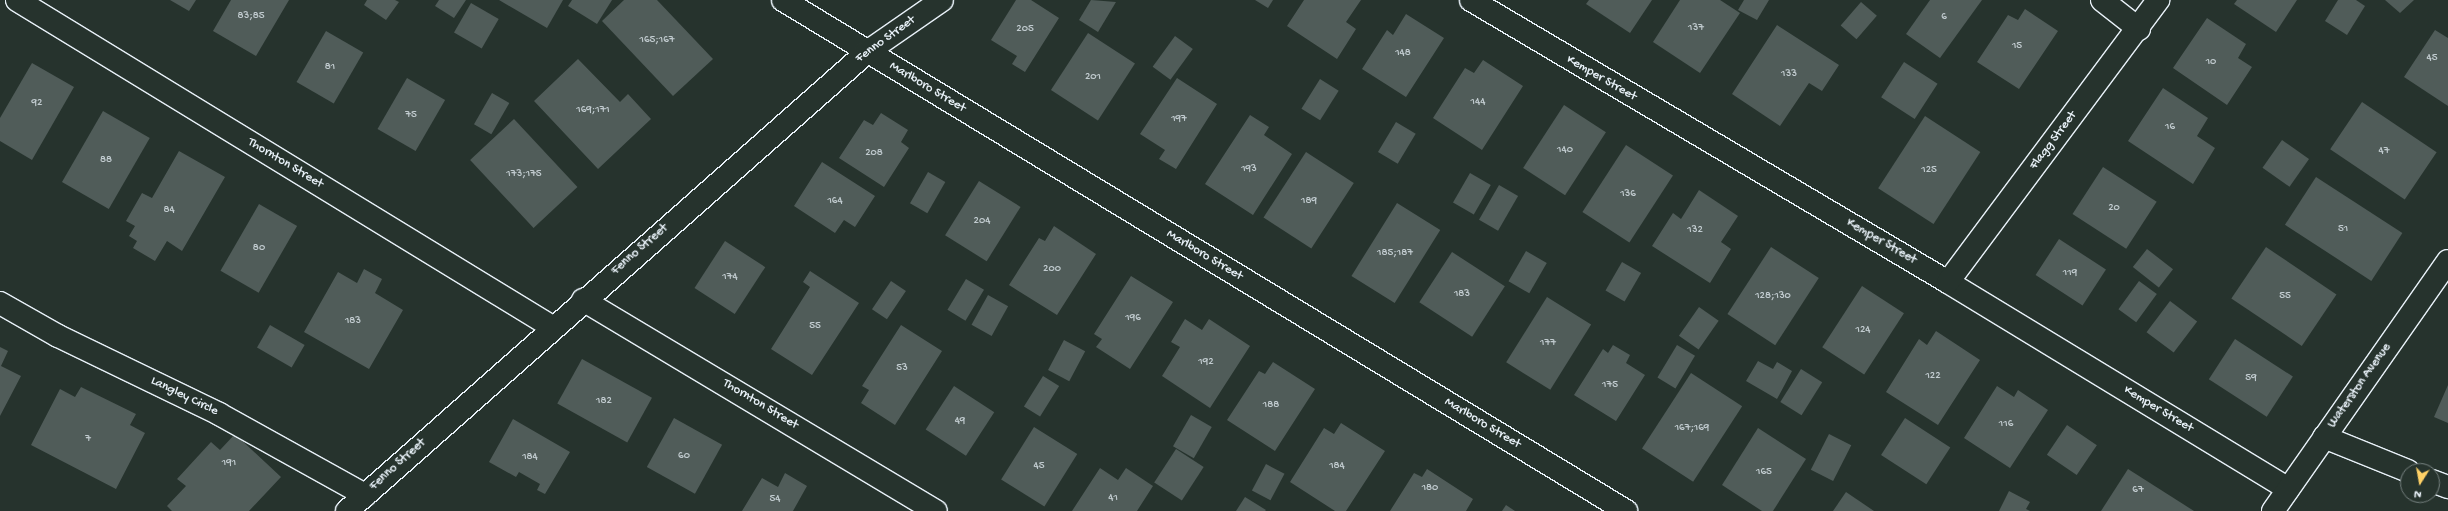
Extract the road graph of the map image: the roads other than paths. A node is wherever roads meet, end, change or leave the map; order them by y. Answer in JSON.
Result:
{"nodes":[{"id":1,"x":17,"y":0,"type":"edge"},
{"id":2,"x":783,"y":0,"type":"edge"},
{"id":3,"x":942,"y":0,"type":"edge"},
{"id":4,"x":1471,"y":0,"type":"edge"},
{"id":5,"x":2102,"y":0,"type":"edge"},
{"id":6,"x":2158,"y":0,"type":"edge"},
{"id":7,"x":2139,"y":29,"type":"junction"},
{"id":8,"x":867,"y":52,"type":"junction"},
{"id":9,"x":2448,"y":261,"type":"edge"},
{"id":10,"x":1948,"y":282,"type":"junction"},
{"id":11,"x":583,"y":300,"type":"junction"},
{"id":12,"x":0,"y":303,"type":"edge"},
{"id":13,"x":552,"y":327,"type":"junction"},
{"id":14,"x":2324,"y":437,"type":"junction"},
{"id":15,"x":2400,"y":468,"type":"edge"},
{"id":16,"x":2288,"y":489,"type":"junction"},
{"id":17,"x":365,"y":495,"type":"junction"},
{"id":18,"x":347,"y":511,"type":"edge"},
{"id":19,"x":936,"y":511,"type":"edge"},
{"id":20,"x":1626,"y":511,"type":"edge"},
{"id":21,"x":2273,"y":511,"type":"edge"}],
"edges":[{"from":1,"to":13,"type":"street","name":"Thornton Street"},
{"from":2,"to":8,"type":"street","name":"Marlboro Street"},
{"from":3,"to":8,"type":"street","name":"Fenno Street"},
{"from":4,"to":10,"type":"street","name":"Kemper Street"},
{"from":5,"to":7,"type":"street"},
{"from":6,"to":7,"type":"street","name":"Flagg Street"},
{"from":7,"to":10,"type":"street","name":"Flagg Street"},
{"from":8,"to":11,"type":"street","name":"Fenno Street"},
{"from":8,"to":20,"type":"street","name":"Marlboro Street"},
{"from":9,"to":14,"type":"street","name":"Waterston Avenue"},
{"from":10,"to":16,"type":"street","name":"Kemper Street"},
{"from":11,"to":13,"type":"street","name":"Fenno Street"},
{"from":11,"to":19,"type":"street","name":"Thornton Street"},
{"from":12,"to":17,"type":"street","name":"Langley Circle"},
{"from":13,"to":17,"type":"street","name":"Fenno Street"},
{"from":14,"to":15,"type":"street"},
{"from":14,"to":16,"type":"street","name":"Waterston Avenue"},
{"from":16,"to":21,"type":"street","name":"Waterston Avenue"},
{"from":17,"to":18,"type":"street","name":"Fenno Street"}]}
